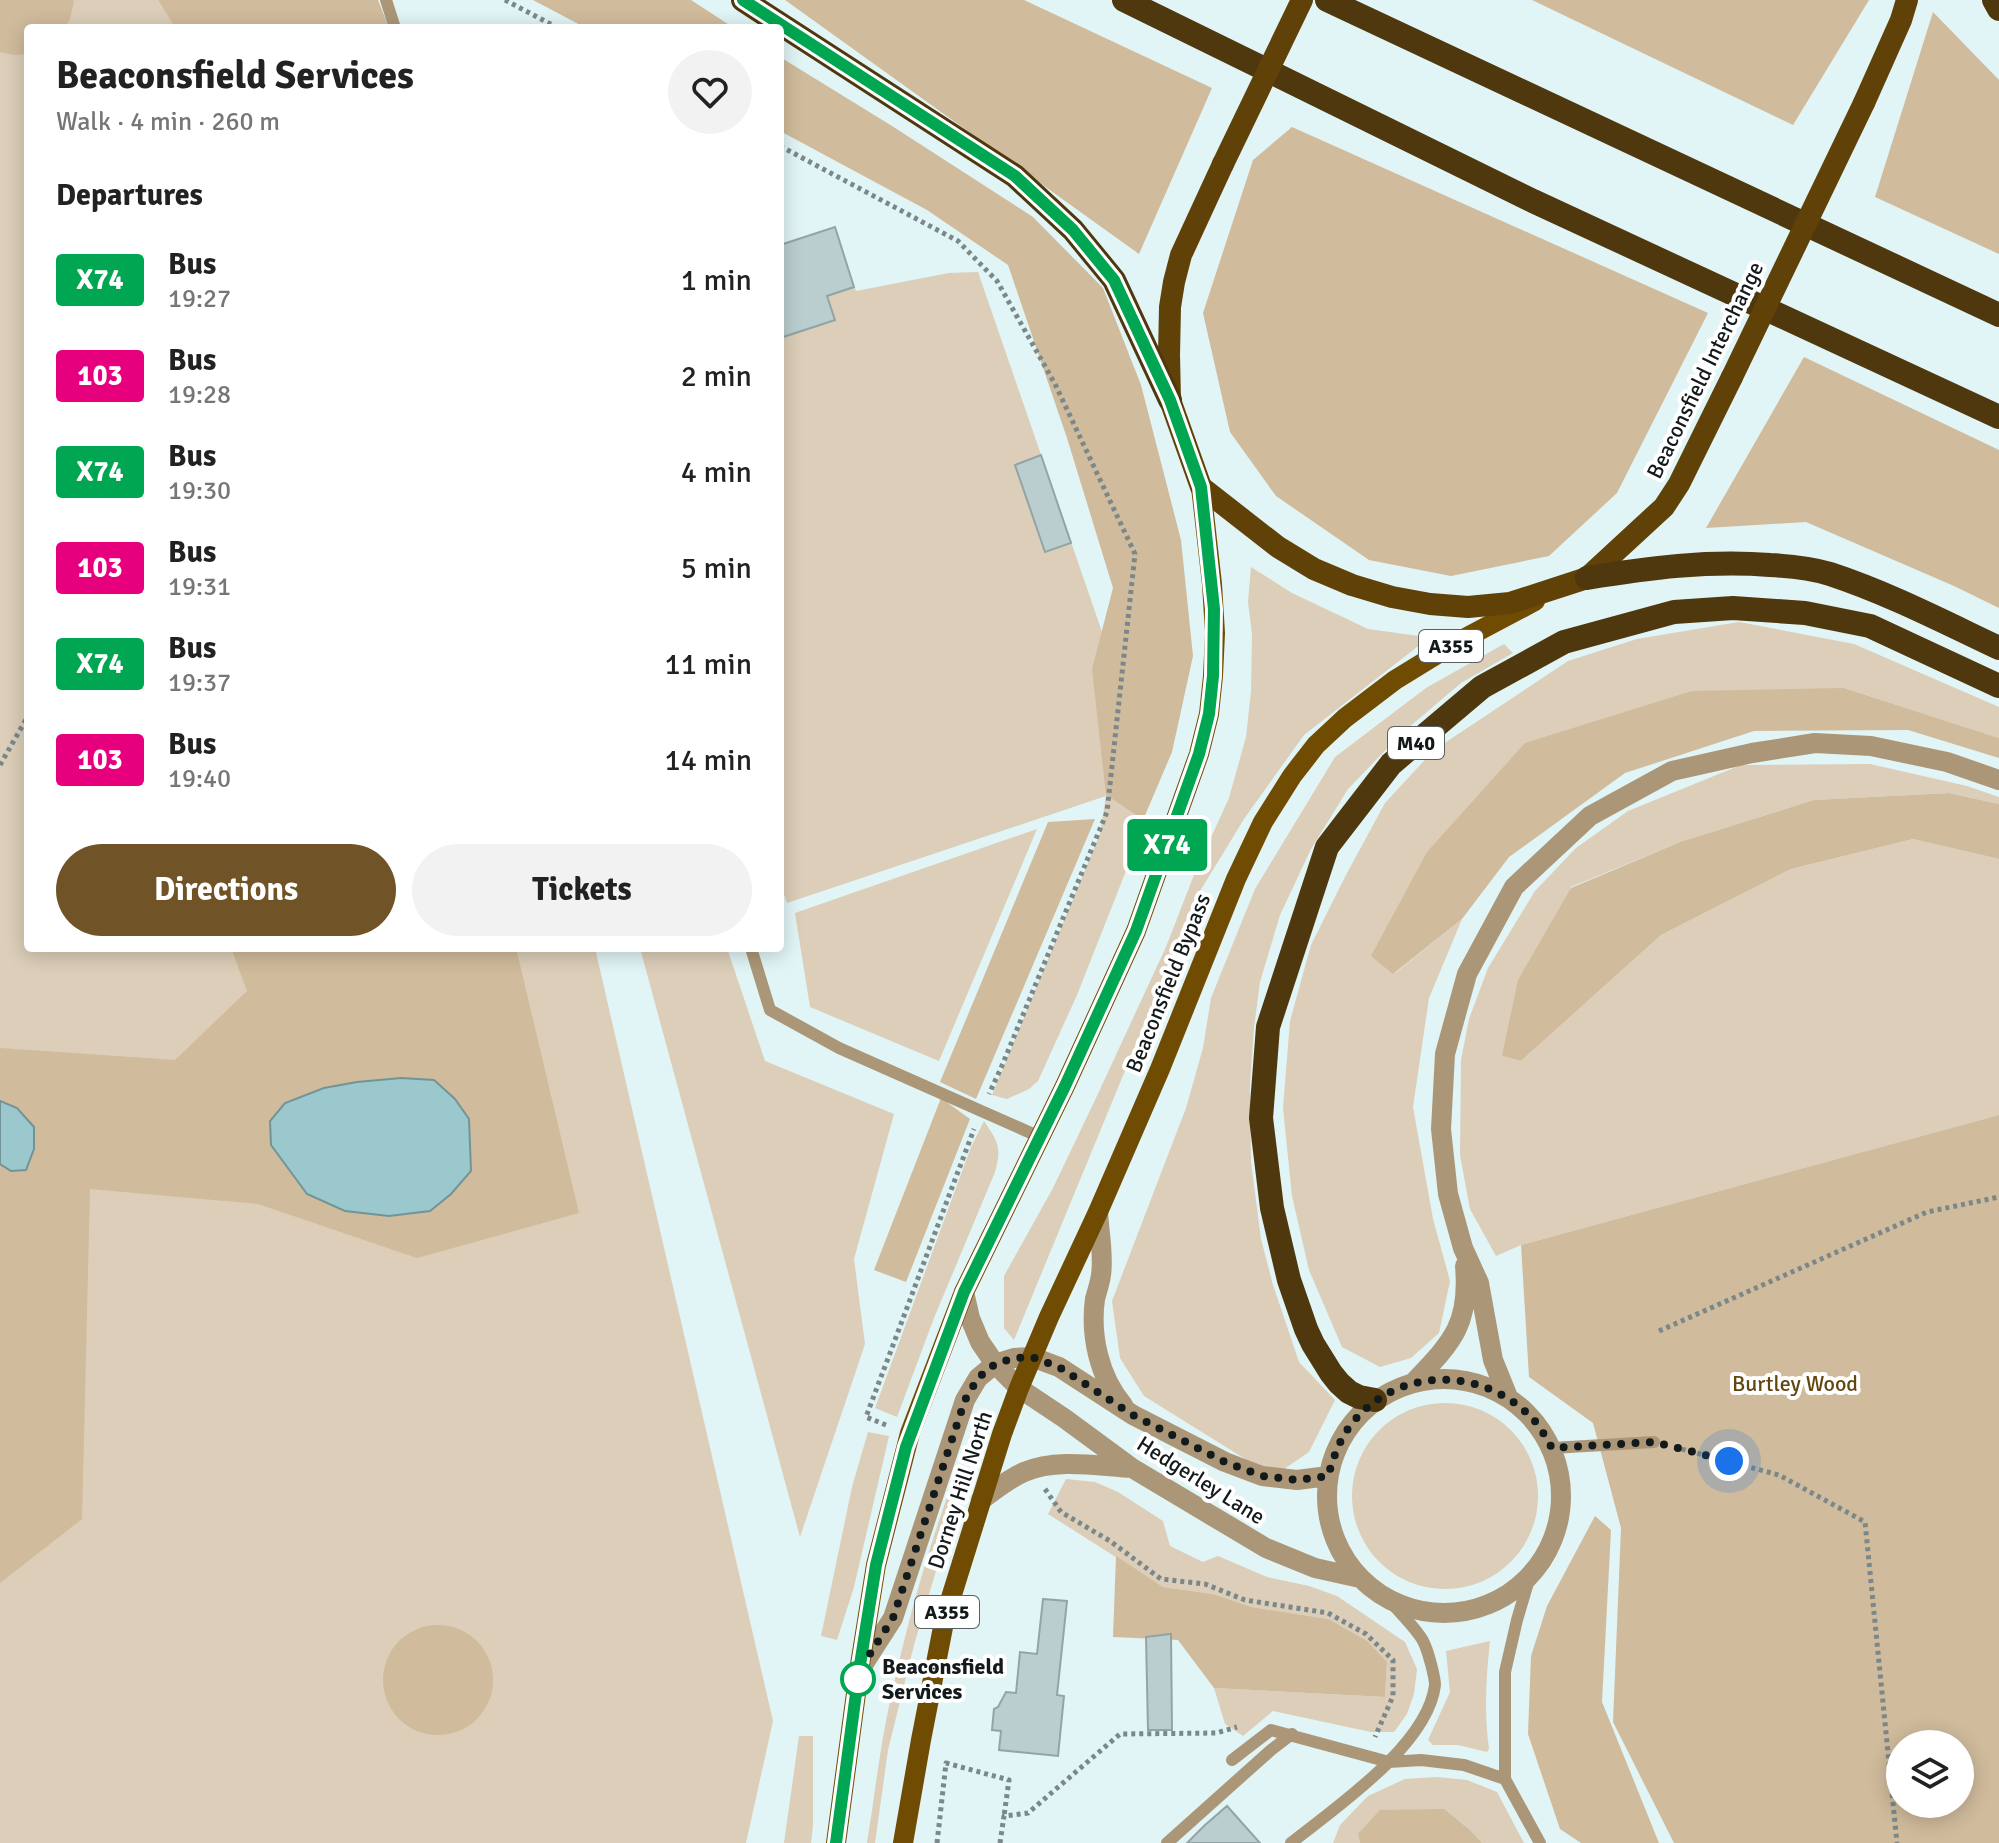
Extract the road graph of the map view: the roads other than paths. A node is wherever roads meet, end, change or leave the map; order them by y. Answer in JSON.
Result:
{"nodes":[{"id":1,"x":386,"y":0,"type":"edge"},
{"id":2,"x":743,"y":0,"type":"edge"},
{"id":3,"x":1124,"y":0,"type":"edge"},
{"id":4,"x":1302,"y":0,"type":"edge"},
{"id":5,"x":1327,"y":0,"type":"edge"},
{"id":6,"x":1907,"y":0,"type":"edge"},
{"id":7,"x":1994,"y":0,"type":"edge"},
{"id":8,"x":1999,"y":9,"type":"edge"},
{"id":9,"x":394,"y":24,"type":"edge"},
{"id":10,"x":780,"y":24,"type":"edge"},
{"id":11,"x":784,"y":27,"type":"edge"},
{"id":12,"x":1999,"y":315,"type":"edge"},
{"id":13,"x":1170,"y":400,"type":"junction"},
{"id":14,"x":1999,"y":417,"type":"edge"},
{"id":15,"x":1201,"y":487,"type":"junction"},
{"id":16,"x":1576,"y":582,"type":"junction"},
{"id":17,"x":1999,"y":648,"type":"edge"},
{"id":18,"x":1999,"y":686,"type":"edge"},
{"id":19,"x":1999,"y":780,"type":"edge"},
{"id":20,"x":752,"y":952,"type":"edge"},
{"id":21,"x":1040,"y":1137,"type":"junction"},
{"id":22,"x":1098,"y":1212,"type":"junction"},
{"id":23,"x":1463,"y":1248,"type":"junction"},
{"id":24,"x":964,"y":1292,"type":"junction"},
{"id":25,"x":1032,"y":1357,"type":"junction"},
{"id":26,"x":995,"y":1364,"type":"junction"},
{"id":27,"x":1415,"y":1381,"type":"junction"},
{"id":28,"x":1019,"y":1388,"type":"junction"},
{"id":29,"x":1508,"y":1397,"type":"junction"},
{"id":30,"x":1375,"y":1400,"type":"junction"},
{"id":31,"x":1133,"y":1415,"type":"junction"},
{"id":32,"x":1654,"y":1442,"type":"road end"},
{"id":33,"x":1552,"y":1448,"type":"junction"},
{"id":34,"x":1132,"y":1468,"type":"junction"},
{"id":35,"x":1328,"y":1476,"type":"junction"},
{"id":36,"x":981,"y":1500,"type":"junction"},
{"id":37,"x":1530,"y":1576,"type":"junction"},
{"id":38,"x":1360,"y":1578,"type":"junction"},
{"id":39,"x":1389,"y":1600,"type":"junction"},
{"id":40,"x":859,"y":1671,"type":"junction"},
{"id":41,"x":1292,"y":1734,"type":"junction"},
{"id":42,"x":1232,"y":1760,"type":"dead end"},
{"id":43,"x":1389,"y":1762,"type":"junction"},
{"id":44,"x":1505,"y":1779,"type":"junction"},
{"id":45,"x":836,"y":1843,"type":"edge"},
{"id":46,"x":903,"y":1843,"type":"edge"},
{"id":47,"x":1167,"y":1843,"type":"edge"},
{"id":48,"x":1291,"y":1843,"type":"edge"},
{"id":49,"x":1540,"y":1843,"type":"edge"}],
"edges":[{"from":1,"to":9,"type":"lane"},
{"from":2,"to":10,"type":"highway"},
{"from":3,"to":14,"type":"highway"},
{"from":4,"to":13,"type":"highway","bridge":true},
{"from":5,"to":12,"type":"highway"},
{"from":6,"to":16,"type":"highway","name":"Beaconsfield Interchange","bridge":true},
{"from":7,"to":8,"type":"highway"},
{"from":11,"to":13,"type":"highway"},
{"from":13,"to":15,"type":"highway"},
{"from":15,"to":16,"type":"highway","name":"Beaconsfield Interchange"},
{"from":15,"to":21,"type":"main road"},
{"from":16,"to":17,"type":"highway"},
{"from":16,"to":22,"type":"main road","name":"Beaconsfield Bypass","number":"A355"},
{"from":18,"to":30,"type":"highway","number":"M40"},
{"from":19,"to":23,"type":"street"},
{"from":20,"to":21,"type":"lane"},
{"from":21,"to":24,"type":"main road"},
{"from":22,"to":25,"type":"main road","name":"Beaconsfield Bypass","number":"A355"},
{"from":22,"to":31,"type":"street"},
{"from":23,"to":27,"type":"street"},
{"from":23,"to":29,"type":"street"},
{"from":24,"to":26,"type":"street","name":"Hedgerley Lane"},
{"from":24,"to":40,"type":"main road"},
{"from":25,"to":26,"type":"street"},
{"from":25,"to":28,"type":"main road","name":"Beaconsfield Bypass","number":"A355"},
{"from":25,"to":31,"type":"street","name":"Hedgerley Lane"},
{"from":26,"to":28,"type":"street","name":"Hedgerley Lane"},
{"from":26,"to":40,"type":"street"},
{"from":27,"to":29,"type":"street"},
{"from":27,"to":30,"type":"street"},
{"from":28,"to":34,"type":"street","name":"Hedgerley Lane"},
{"from":28,"to":36,"type":"main road","name":"Dorney Hill North","number":"A355"},
{"from":29,"to":33,"type":"street"},
{"from":30,"to":35,"type":"street"},
{"from":31,"to":35,"type":"street","name":"Hedgerley Lane"},
{"from":32,"to":33,"type":"lane"},
{"from":33,"to":37,"type":"street"},
{"from":34,"to":36,"type":"street"},
{"from":34,"to":38,"type":"street","name":"Hedgerley Lane"},
{"from":35,"to":38,"type":"street"},
{"from":36,"to":46,"type":"main road","name":"Dorney Hill North","number":"A355"},
{"from":37,"to":39,"type":"street"},
{"from":37,"to":44,"type":"lane"},
{"from":38,"to":39,"type":"street"},
{"from":39,"to":43,"type":"lane"},
{"from":40,"to":45,"type":"main road"},
{"from":41,"to":42,"type":"lane"},
{"from":41,"to":43,"type":"lane"},
{"from":41,"to":47,"type":"lane"},
{"from":43,"to":44,"type":"lane"},
{"from":43,"to":48,"type":"lane"},
{"from":44,"to":49,"type":"lane"}]}
